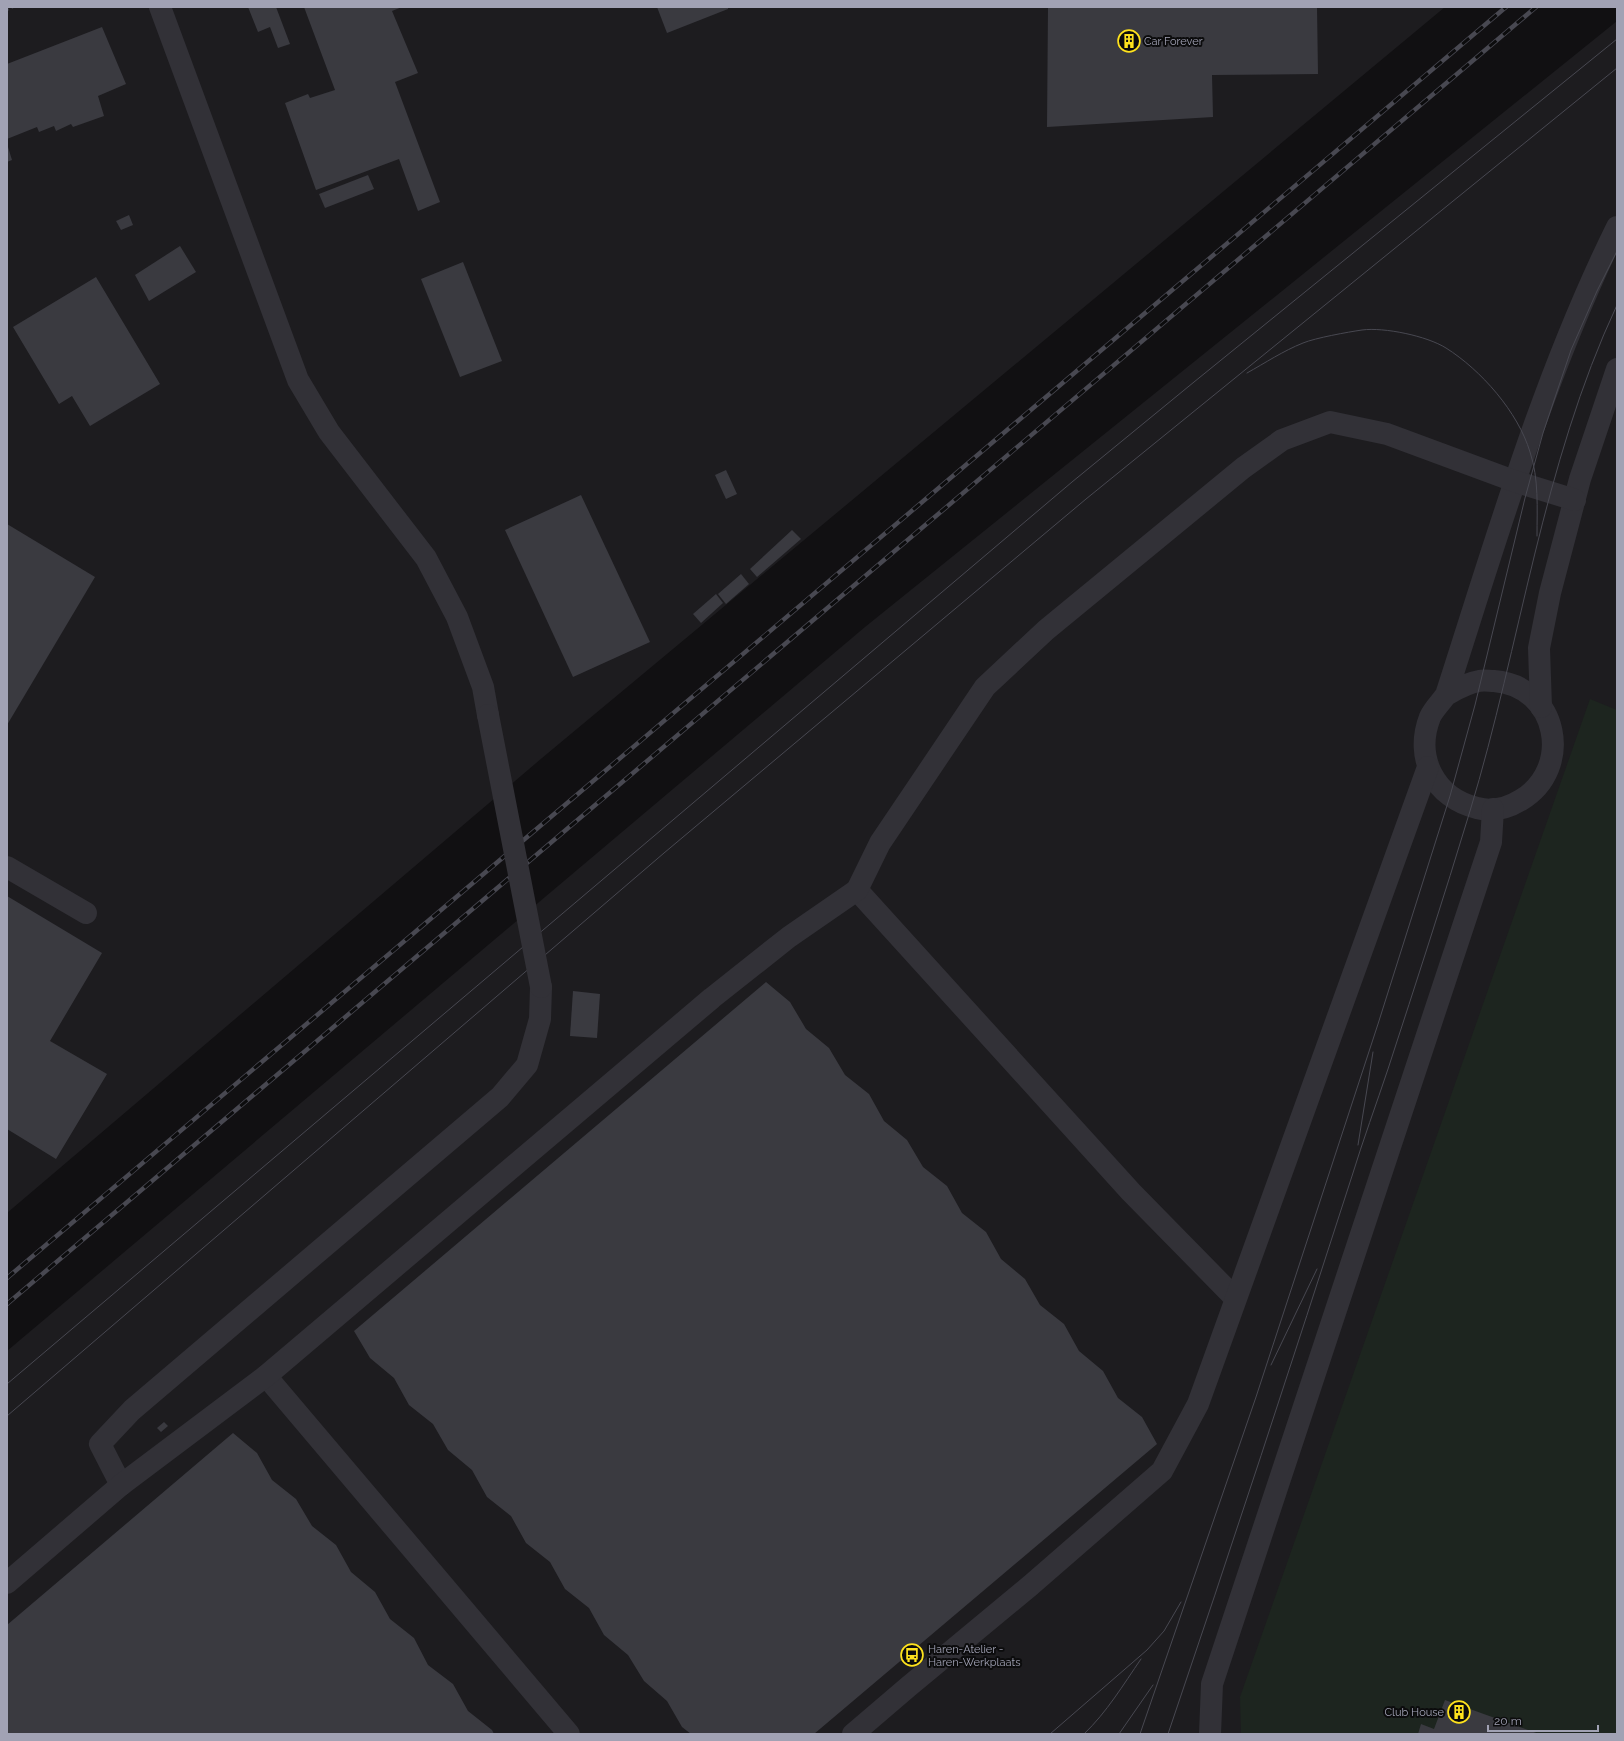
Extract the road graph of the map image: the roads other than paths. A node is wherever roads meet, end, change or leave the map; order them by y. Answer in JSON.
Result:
{"nodes":[{"id":1,"x":160,"y":7,"type":"edge"},
{"id":2,"x":1617,"y":227,"type":"edge"},
{"id":3,"x":1617,"y":369,"type":"edge"},
{"id":4,"x":1514,"y":481,"type":"junction"},
{"id":5,"x":1575,"y":500,"type":"junction"},
{"id":6,"x":1446,"y":695,"type":"junction"},
{"id":7,"x":1541,"y":707,"type":"junction"},
{"id":8,"x":1428,"y":767,"type":"junction"},
{"id":9,"x":1492,"y":809,"type":"junction"},
{"id":10,"x":7,"y":867,"type":"edge"},
{"id":11,"x":857,"y":890,"type":"junction"},
{"id":12,"x":86,"y":913,"type":"dead end"},
{"id":13,"x":1236,"y":1298,"type":"junction"},
{"id":14,"x":266,"y":1376,"type":"junction"},
{"id":15,"x":121,"y":1486,"type":"junction"},
{"id":16,"x":7,"y":1583,"type":"edge"},
{"id":17,"x":569,"y":1734,"type":"edge"},
{"id":18,"x":853,"y":1734,"type":"edge"},
{"id":19,"x":1210,"y":1734,"type":"edge"}],
"edges":[{"from":1,"to":15,"type":"lane","bridge":true},
{"from":2,"to":4,"type":"lane"},
{"from":3,"to":5,"type":"lane"},
{"from":4,"to":5,"type":"lane"},
{"from":4,"to":6,"type":"lane"},
{"from":4,"to":11,"type":"lane"},
{"from":5,"to":7,"type":"lane"},
{"from":6,"to":7,"type":"lane"},
{"from":6,"to":8,"type":"lane"},
{"from":7,"to":9,"type":"lane"},
{"from":8,"to":9,"type":"lane"},
{"from":8,"to":13,"type":"lane"},
{"from":9,"to":19,"type":"lane"},
{"from":10,"to":12,"type":"lane"},
{"from":11,"to":13,"type":"lane"},
{"from":11,"to":14,"type":"lane"},
{"from":13,"to":18,"type":"lane"},
{"from":14,"to":15,"type":"lane"},
{"from":14,"to":17,"type":"lane"},
{"from":15,"to":16,"type":"lane"}]}
